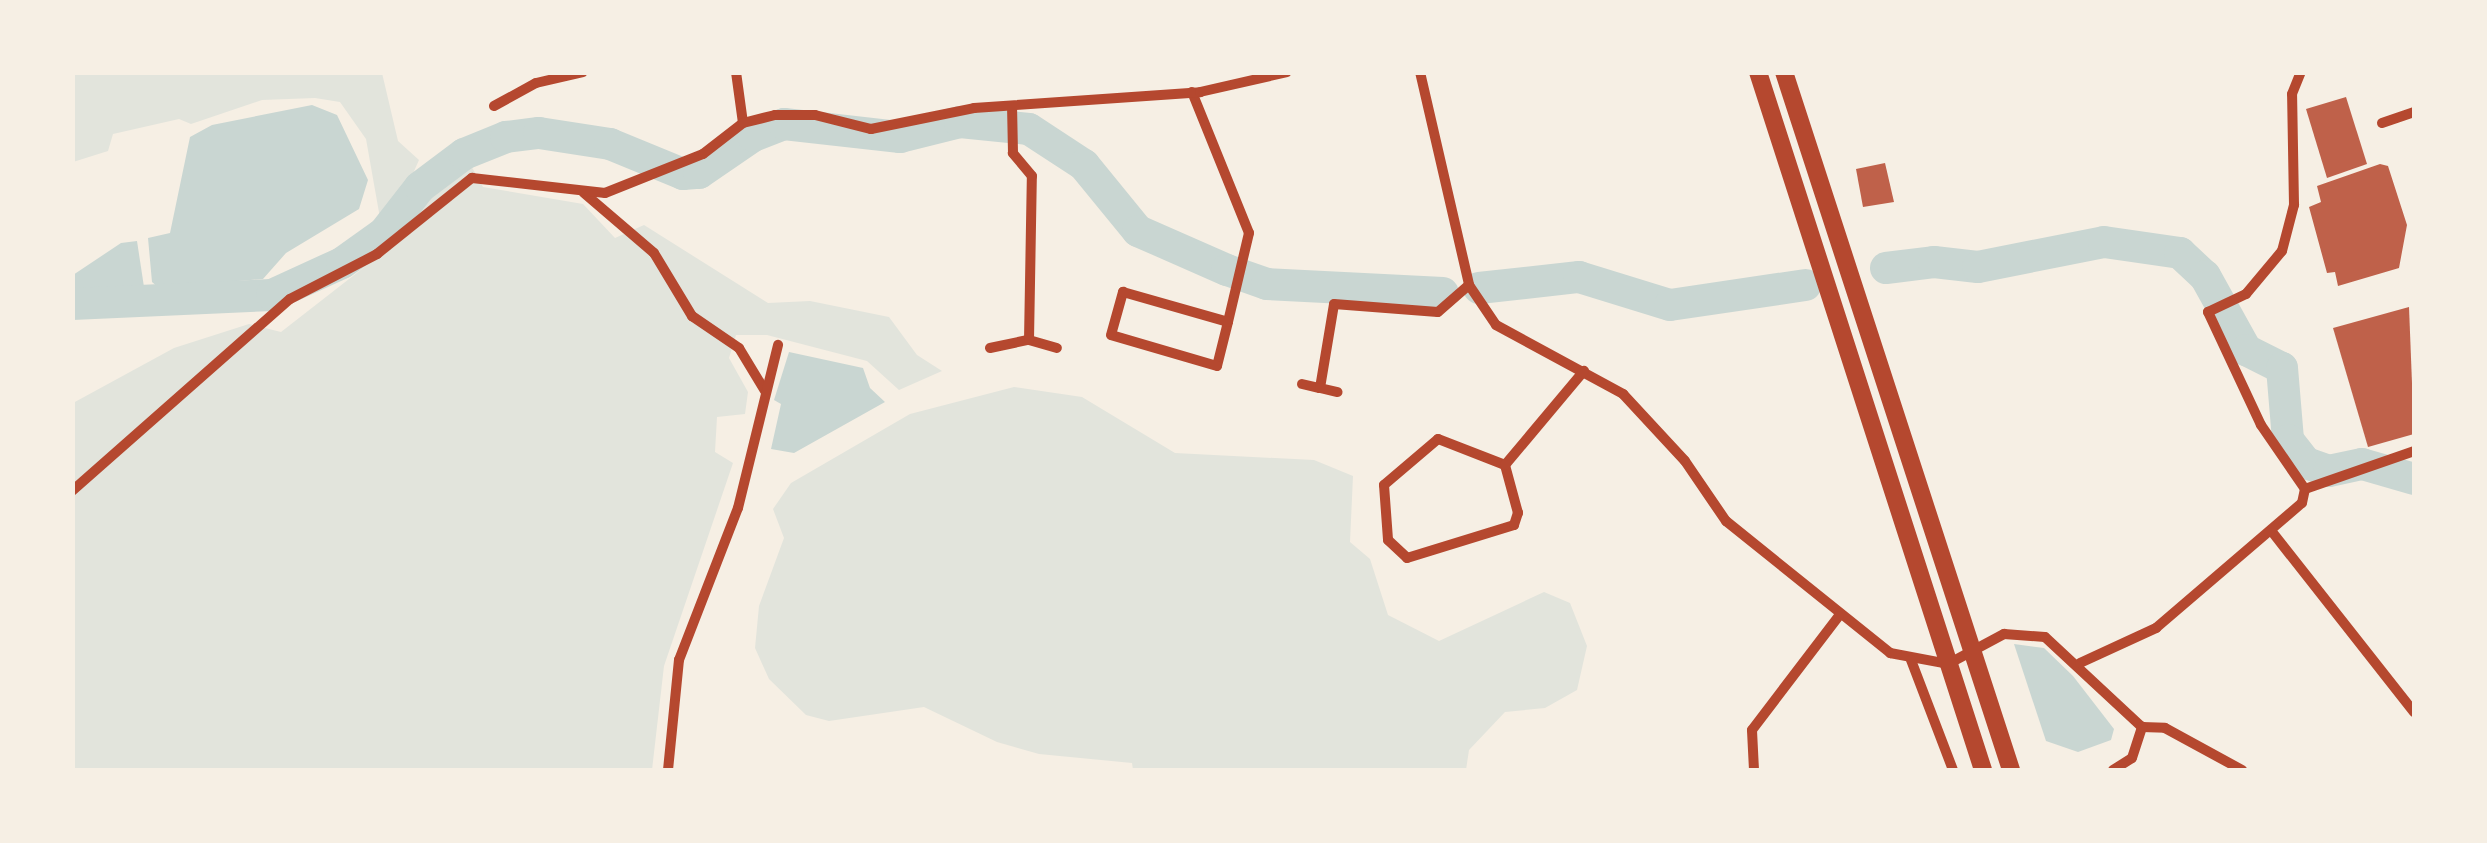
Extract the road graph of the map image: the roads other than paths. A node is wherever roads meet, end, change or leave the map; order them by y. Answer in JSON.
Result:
{"nodes":[{"id":1,"x":583,"y":72,"type":"edge"},
{"id":2,"x":736,"y":72,"type":"edge"},
{"id":3,"x":1287,"y":72,"type":"edge"},
{"id":4,"x":1420,"y":72,"type":"edge"},
{"id":5,"x":1758,"y":72,"type":"edge"},
{"id":6,"x":1784,"y":72,"type":"edge"},
{"id":7,"x":2301,"y":72,"type":"edge"},
{"id":8,"x":1192,"y":92,"type":"junction"},
{"id":9,"x":494,"y":106,"type":"dead end"},
{"id":10,"x":1012,"y":106,"type":"junction"},
{"id":11,"x":2414,"y":112,"type":"edge"},
{"id":12,"x":743,"y":122,"type":"junction"},
{"id":13,"x":2382,"y":124,"type":"dead end"},
{"id":14,"x":584,"y":194,"type":"junction"},
{"id":15,"x":1469,"y":285,"type":"junction"},
{"id":16,"x":1228,"y":322,"type":"junction"},
{"id":17,"x":1029,"y":340,"type":"junction"},
{"id":18,"x":778,"y":345,"type":"dead end"},
{"id":19,"x":990,"y":348,"type":"dead end"},
{"id":20,"x":1058,"y":348,"type":"dead end"},
{"id":21,"x":1584,"y":371,"type":"junction"},
{"id":22,"x":1302,"y":384,"type":"dead end"},
{"id":23,"x":1320,"y":388,"type":"junction"},
{"id":24,"x":765,"y":391,"type":"junction"},
{"id":25,"x":1338,"y":392,"type":"dead end"},
{"id":26,"x":2414,"y":452,"type":"edge"},
{"id":27,"x":1505,"y":466,"type":"junction"},
{"id":28,"x":2305,"y":489,"type":"junction"},
{"id":29,"x":72,"y":492,"type":"edge"},
{"id":30,"x":2273,"y":533,"type":"junction"},
{"id":31,"x":1839,"y":616,"type":"junction"},
{"id":32,"x":1973,"y":646,"type":"junction"},
{"id":33,"x":1911,"y":660,"type":"junction"},
{"id":34,"x":2080,"y":663,"type":"junction"},
{"id":35,"x":1948,"y":664,"type":"junction"},
{"id":36,"x":2414,"y":712,"type":"edge"},
{"id":37,"x":2142,"y":727,"type":"junction"},
{"id":38,"x":668,"y":770,"type":"edge"},
{"id":39,"x":1754,"y":770,"type":"edge"},
{"id":40,"x":1953,"y":770,"type":"edge"},
{"id":41,"x":1982,"y":770,"type":"edge"},
{"id":42,"x":2011,"y":770,"type":"edge"},
{"id":43,"x":2114,"y":770,"type":"edge"},
{"id":44,"x":2242,"y":770,"type":"edge"}],
"edges":[{"from":1,"to":9,"type":"street"},
{"from":2,"to":12,"type":"street"},
{"from":3,"to":8,"type":"street"},
{"from":4,"to":15,"type":"street"},
{"from":5,"to":35,"type":"highway"},
{"from":6,"to":32,"type":"highway"},
{"from":7,"to":28,"type":"street"},
{"from":8,"to":10,"type":"street"},
{"from":8,"to":16,"type":"street"},
{"from":10,"to":12,"type":"street"},
{"from":10,"to":17,"type":"street"},
{"from":11,"to":13,"type":"street"},
{"from":12,"to":14,"type":"street"},
{"from":14,"to":24,"type":"street"},
{"from":14,"to":29,"type":"street"},
{"from":15,"to":21,"type":"street"},
{"from":15,"to":23,"type":"street"},
{"from":16,"to":16,"type":"street"},
{"from":17,"to":19,"type":"street"},
{"from":17,"to":20,"type":"street"},
{"from":18,"to":24,"type":"street"},
{"from":21,"to":27,"type":"street"},
{"from":21,"to":31,"type":"street"},
{"from":22,"to":23,"type":"street"},
{"from":23,"to":25,"type":"street"},
{"from":24,"to":38,"type":"street"},
{"from":26,"to":28,"type":"street"},
{"from":27,"to":27,"type":"street"},
{"from":28,"to":30,"type":"street"},
{"from":30,"to":34,"type":"street"},
{"from":30,"to":36,"type":"street"},
{"from":31,"to":33,"type":"street"},
{"from":31,"to":39,"type":"street"},
{"from":32,"to":34,"type":"street"},
{"from":32,"to":35,"type":"street"},
{"from":32,"to":42,"type":"highway"},
{"from":33,"to":35,"type":"street"},
{"from":33,"to":40,"type":"street"},
{"from":34,"to":37,"type":"street"},
{"from":35,"to":41,"type":"highway"},
{"from":37,"to":43,"type":"street"},
{"from":37,"to":44,"type":"street"}]}
